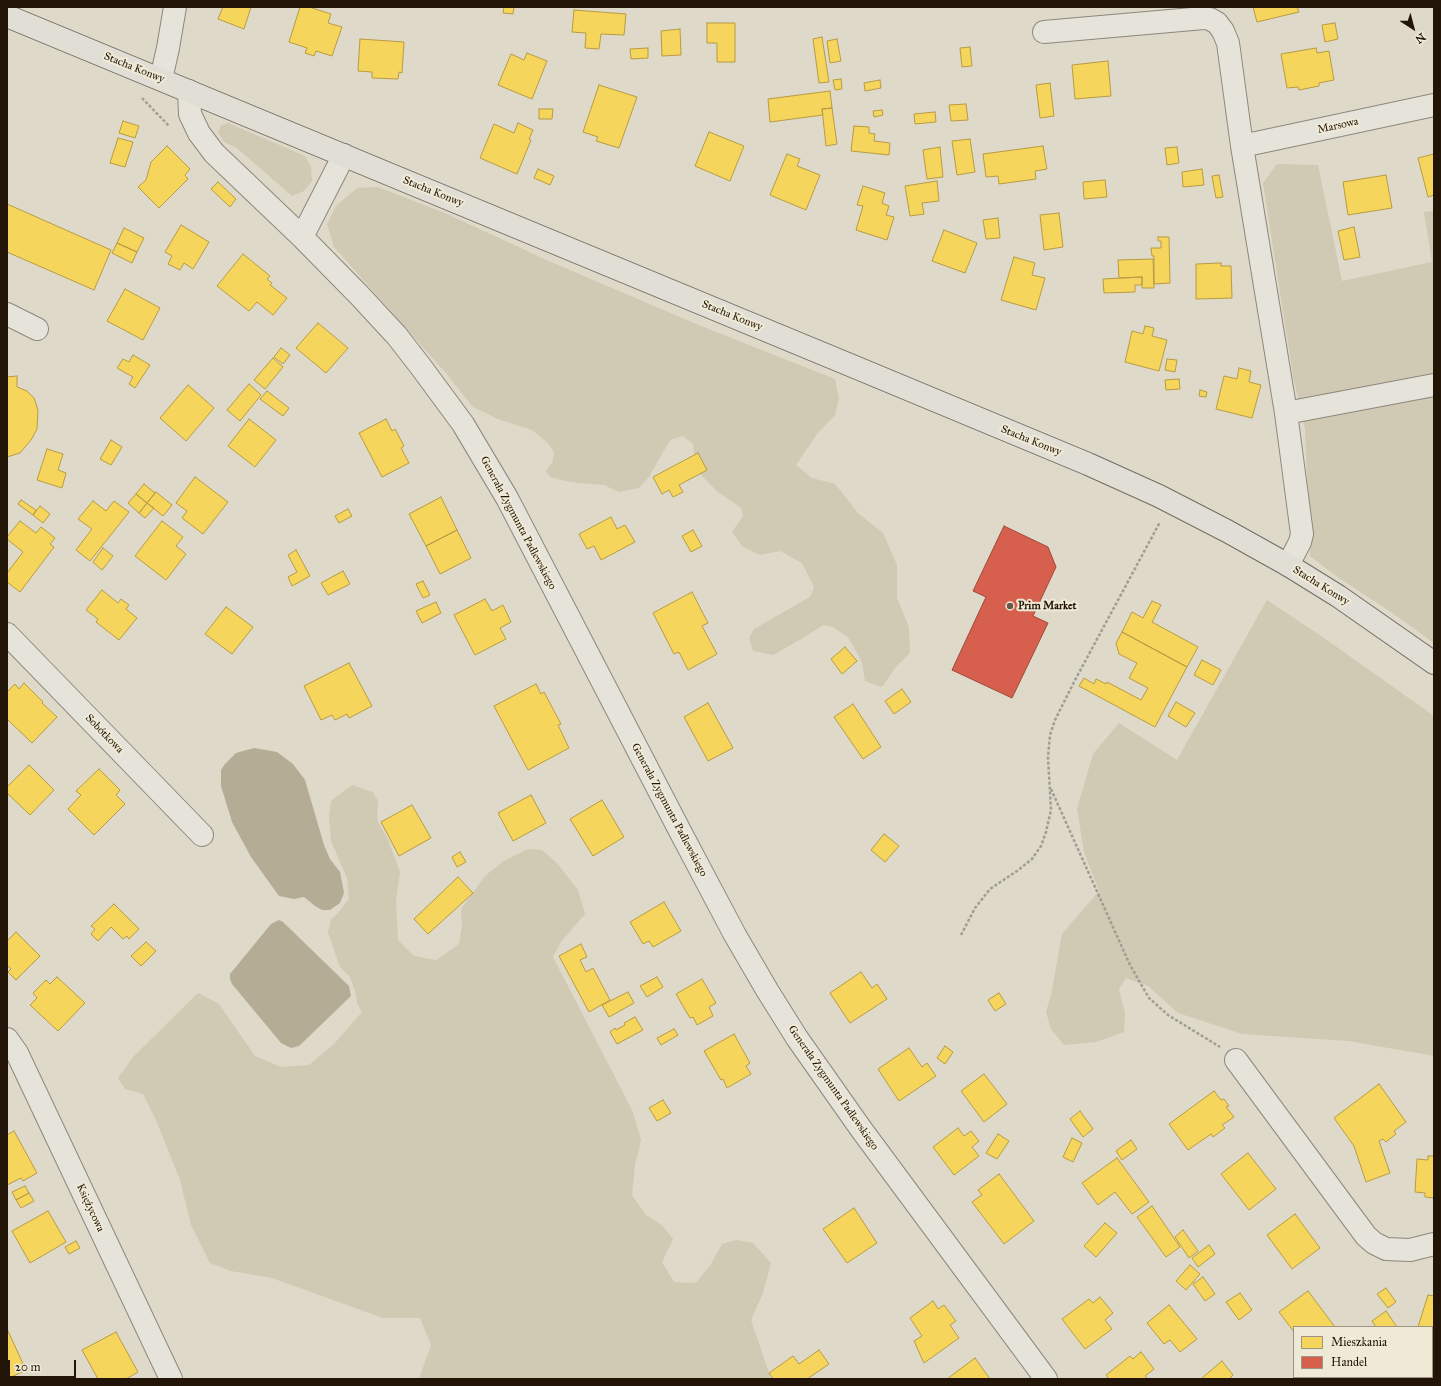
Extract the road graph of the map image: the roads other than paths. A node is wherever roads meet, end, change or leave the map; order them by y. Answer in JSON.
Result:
{"nodes":[{"id":1,"x":175,"y":7,"type":"edge"},
{"id":2,"x":7,"y":16,"type":"edge"},
{"id":3,"x":1044,"y":32,"type":"dead end"},
{"id":4,"x":161,"y":79,"type":"junction"},
{"id":5,"x":189,"y":91,"type":"junction"},
{"id":6,"x":1434,"y":105,"type":"edge"},
{"id":7,"x":1242,"y":146,"type":"junction"},
{"id":8,"x":344,"y":155,"type":"junction"},
{"id":9,"x":302,"y":237,"type":"junction"},
{"id":10,"x":7,"y":314,"type":"edge"},
{"id":11,"x":37,"y":329,"type":"dead end"},
{"id":12,"x":1434,"y":385,"type":"edge"},
{"id":13,"x":1286,"y":413,"type":"junction"},
{"id":14,"x":1288,"y":565,"type":"junction"},
{"id":15,"x":7,"y":634,"type":"edge"},
{"id":16,"x":1434,"y":663,"type":"edge"},
{"id":17,"x":202,"y":835,"type":"dead end"},
{"id":18,"x":7,"y":1039,"type":"edge"},
{"id":19,"x":1236,"y":1060,"type":"road end"},
{"id":20,"x":1434,"y":1244,"type":"edge"},
{"id":21,"x":171,"y":1379,"type":"edge"},
{"id":22,"x":1046,"y":1379,"type":"edge"}],
"edges":[{"from":1,"to":4,"type":"street"},
{"from":2,"to":4,"type":"main road","name":"Stacha Konwy"},
{"from":3,"to":7,"type":"street"},
{"from":4,"to":5,"type":"main road","name":"Stacha Konwy"},
{"from":5,"to":8,"type":"main road","name":"Stacha Konwy"},
{"from":5,"to":9,"type":"street","name":"Generała Zygmunta Padlewskiego"},
{"from":6,"to":7,"type":"street","name":"Marsowa"},
{"from":7,"to":13,"type":"street"},
{"from":8,"to":9,"type":"street"},
{"from":8,"to":14,"type":"main road","name":"Stacha Konwy"},
{"from":9,"to":22,"type":"street","name":"Generała Zygmunta Padlewskiego"},
{"from":10,"to":11,"type":"street"},
{"from":12,"to":13,"type":"street"},
{"from":13,"to":14,"type":"street"},
{"from":14,"to":16,"type":"main road","name":"Stacha Konwy"},
{"from":15,"to":17,"type":"street","name":"Sobótkowa"},
{"from":18,"to":21,"type":"street","name":"Księżycowa"},
{"from":19,"to":20,"type":"street"}]}
